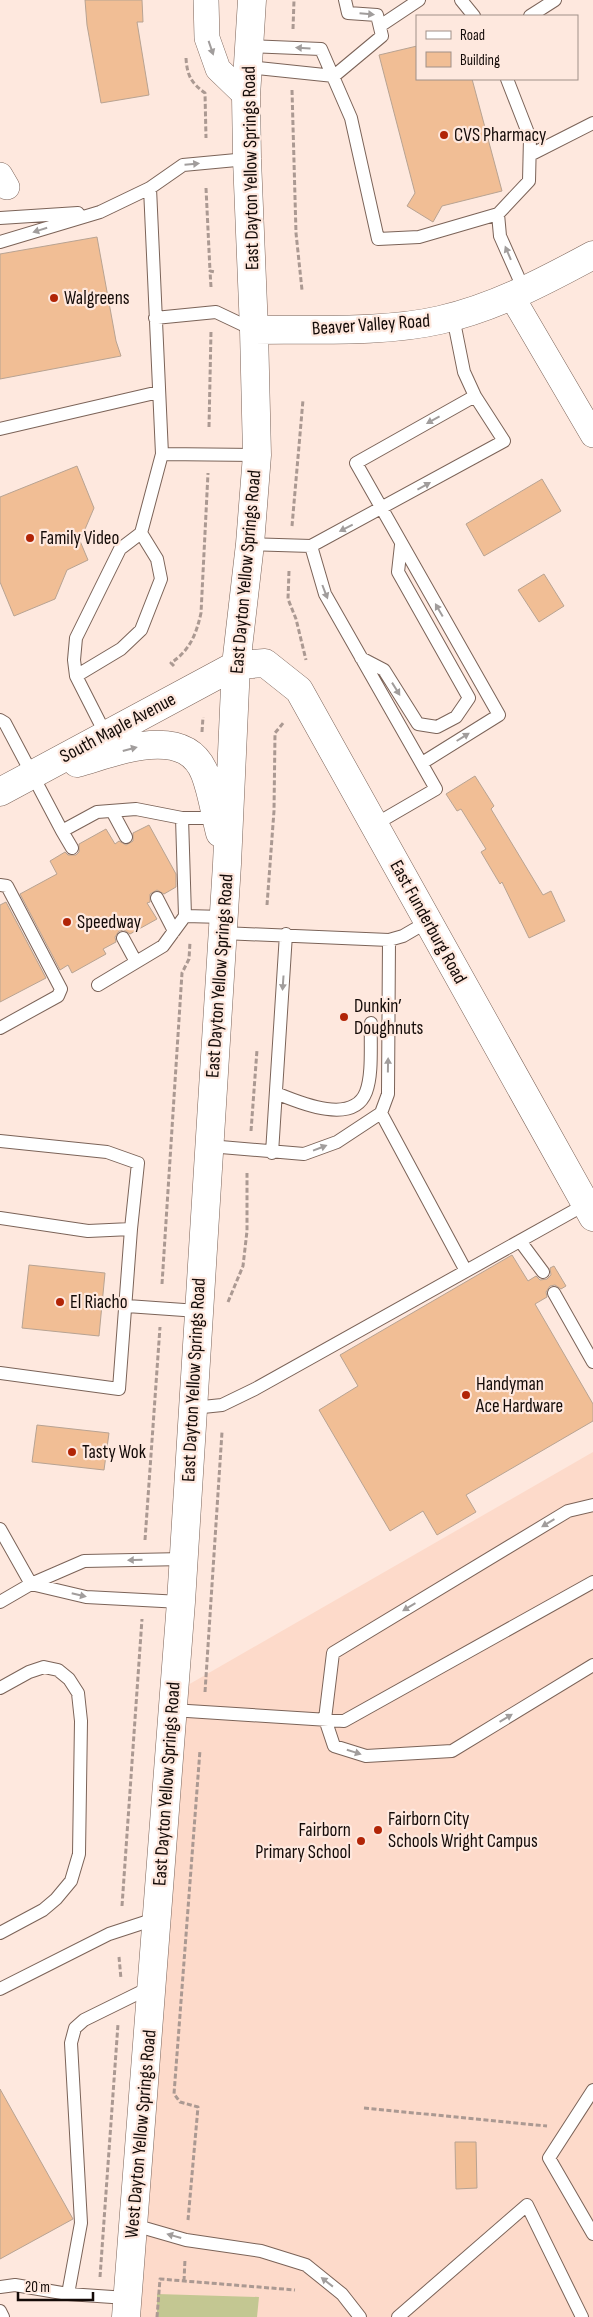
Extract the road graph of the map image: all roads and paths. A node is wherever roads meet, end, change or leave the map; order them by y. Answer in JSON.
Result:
{"nodes":[{"id":1,"x":206,"y":0,"type":"edge"},
{"id":2,"x":252,"y":0,"type":"edge"},
{"id":3,"x":294,"y":0,"type":"edge"},
{"id":4,"x":345,"y":0,"type":"edge"},
{"id":5,"x":419,"y":0,"type":"edge"},
{"id":6,"x":461,"y":0,"type":"edge"},
{"id":7,"x":555,"y":0,"type":"edge"},
{"id":8,"x":473,"y":15,"type":"edge"},
{"id":9,"x":532,"y":15,"type":"edge"},
{"id":10,"x":381,"y":31,"type":"junction"},
{"id":11,"x":294,"y":35,"type":"dead end"},
{"id":12,"x":249,"y":57,"type":"junction"},
{"id":13,"x":334,"y":76,"type":"junction"},
{"id":14,"x":507,"y":80,"type":"edge"},
{"id":15,"x":292,"y":87,"type":"dead end"},
{"id":16,"x":246,"y":96,"type":"junction"},
{"id":17,"x":593,"y":123,"type":"edge"},
{"id":18,"x":530,"y":155,"type":"junction"},
{"id":19,"x":247,"y":159,"type":"junction"},
{"id":20,"x":150,"y":188,"type":"junction"},
{"id":21,"x":206,"y":188,"type":"dead end"},
{"id":22,"x":100,"y":212,"type":"junction"},
{"id":23,"x":498,"y":214,"type":"junction"},
{"id":24,"x":0,"y":218,"type":"edge"},
{"id":25,"x":0,"y":242,"type":"edge"},
{"id":26,"x":593,"y":255,"type":"edge"},
{"id":27,"x":210,"y":271,"type":"junction"},
{"id":28,"x":215,"y":272,"type":"dead end"},
{"id":29,"x":211,"y":287,"type":"dead end"},
{"id":30,"x":302,"y":290,"type":"dead end"},
{"id":31,"x":517,"y":292,"type":"junction"},
{"id":32,"x":453,"y":317,"type":"junction"},
{"id":33,"x":155,"y":318,"type":"junction"},
{"id":34,"x":254,"y":330,"type":"junction"},
{"id":35,"x":211,"y":331,"type":"dead end"},
{"id":36,"x":158,"y":392,"type":"junction"},
{"id":37,"x":475,"y":396,"type":"junction"},
{"id":38,"x":303,"y":400,"type":"dead end"},
{"id":39,"x":209,"y":427,"type":"dead end"},
{"id":40,"x":0,"y":429,"type":"edge"},
{"id":41,"x":593,"y":435,"type":"edge"},
{"id":42,"x":162,"y":454,"type":"junction"},
{"id":43,"x":257,"y":455,"type":"junction"},
{"id":44,"x":208,"y":471,"type":"dead end"},
{"id":45,"x":381,"y":510,"type":"junction"},
{"id":46,"x":141,"y":533,"type":"junction"},
{"id":47,"x":292,"y":534,"type":"dead end"},
{"id":48,"x":250,"y":544,"type":"junction"},
{"id":49,"x":402,"y":545,"type":"junction"},
{"id":50,"x":311,"y":546,"type":"junction"},
{"id":51,"x":289,"y":571,"type":"dead end"},
{"id":52,"x":361,"y":658,"type":"junction"},
{"id":53,"x":236,"y":665,"type":"junction"},
{"id":54,"x":174,"y":666,"type":"dead end"},
{"id":55,"x":312,"y":667,"type":"dead end"},
{"id":56,"x":76,"y":676,"type":"junction"},
{"id":57,"x":199,"y":710,"type":"dead end"},
{"id":58,"x":210,"y":719,"type":"dead end"},
{"id":59,"x":0,"y":720,"type":"edge"},
{"id":60,"x":284,"y":722,"type":"dead end"},
{"id":61,"x":106,"y":735,"type":"junction"},
{"id":62,"x":422,"y":763,"type":"junction"},
{"id":63,"x":32,"y":774,"type":"junction"},
{"id":64,"x":0,"y":792,"type":"edge"},
{"id":65,"x":112,"y":811,"type":"junction"},
{"id":66,"x":182,"y":818,"type":"junction"},
{"id":67,"x":216,"y":818,"type":"junction"},
{"id":68,"x":374,"y":825,"type":"junction"},
{"id":69,"x":62,"y":831,"type":"junction"},
{"id":70,"x":126,"y":838,"type":"dead end"},
{"id":71,"x":72,"y":848,"type":"dead end"},
{"id":72,"x":227,"y":864,"type":"junction"},
{"id":73,"x":0,"y":885,"type":"edge"},
{"id":74,"x":157,"y":898,"type":"dead end"},
{"id":75,"x":267,"y":905,"type":"dead end"},
{"id":76,"x":185,"y":916,"type":"junction"},
{"id":77,"x":428,"y":922,"type":"junction"},
{"id":78,"x":223,"y":925,"type":"junction"},
{"id":79,"x":174,"y":931,"type":"junction"},
{"id":80,"x":286,"y":934,"type":"junction"},
{"id":81,"x":190,"y":936,"type":"dead end"},
{"id":82,"x":123,"y":938,"type":"dead end"},
{"id":83,"x":389,"y":940,"type":"junction"},
{"id":84,"x":136,"y":962,"type":"junction"},
{"id":85,"x":98,"y":985,"type":"dead end"},
{"id":86,"x":371,"y":1023,"type":"dead end"},
{"id":87,"x":0,"y":1028,"type":"edge"},
{"id":88,"x":276,"y":1093,"type":"junction"},
{"id":89,"x":381,"y":1112,"type":"junction"},
{"id":90,"x":0,"y":1140,"type":"edge"},
{"id":91,"x":209,"y":1146,"type":"junction"},
{"id":92,"x":272,"y":1153,"type":"junction"},
{"id":93,"x":247,"y":1173,"type":"dead end"},
{"id":94,"x":589,"y":1210,"type":"edge"},
{"id":95,"x":0,"y":1218,"type":"edge"},
{"id":96,"x":131,"y":1229,"type":"junction"},
{"id":97,"x":520,"y":1241,"type":"junction"},
{"id":98,"x":466,"y":1271,"type":"junction"},
{"id":99,"x":543,"y":1272,"type":"dead end"},
{"id":100,"x":162,"y":1284,"type":"dead end"},
{"id":101,"x":554,"y":1293,"type":"dead end"},
{"id":102,"x":127,"y":1306,"type":"junction"},
{"id":103,"x":228,"y":1308,"type":"dead end"},
{"id":104,"x":198,"y":1311,"type":"junction"},
{"id":105,"x":160,"y":1327,"type":"dead end"},
{"id":106,"x":593,"y":1362,"type":"edge"},
{"id":107,"x":0,"y":1373,"type":"edge"},
{"id":108,"x":192,"y":1408,"type":"junction"},
{"id":109,"x":222,"y":1432,"type":"dead end"},
{"id":110,"x":593,"y":1505,"type":"edge"},
{"id":111,"x":0,"y":1529,"type":"edge"},
{"id":112,"x":145,"y":1546,"type":"dead end"},
{"id":113,"x":184,"y":1559,"type":"junction"},
{"id":114,"x":593,"y":1582,"type":"edge"},
{"id":115,"x":31,"y":1584,"type":"junction"},
{"id":116,"x":0,"y":1602,"type":"edge"},
{"id":117,"x":181,"y":1602,"type":"junction"},
{"id":118,"x":143,"y":1616,"type":"dead end"},
{"id":119,"x":593,"y":1665,"type":"edge"},
{"id":120,"x":0,"y":1688,"type":"edge"},
{"id":121,"x":205,"y":1692,"type":"dead end"},
{"id":122,"x":172,"y":1710,"type":"junction"},
{"id":123,"x":325,"y":1719,"type":"junction"},
{"id":124,"x":200,"y":1750,"type":"dead end"},
{"id":125,"x":122,"y":1906,"type":"dead end"},
{"id":126,"x":158,"y":1918,"type":"junction"},
{"id":127,"x":0,"y":1933,"type":"edge"},
{"id":128,"x":155,"y":1952,"type":"joint"},
{"id":129,"x":119,"y":1956,"type":"dead end"},
{"id":130,"x":121,"y":1979,"type":"dead end"},
{"id":131,"x":153,"y":1987,"type":"junction"},
{"id":132,"x":0,"y":1989,"type":"edge"},
{"id":133,"x":118,"y":2016,"type":"dead end"},
{"id":134,"x":593,"y":2090,"type":"edge"},
{"id":135,"x":364,"y":2108,"type":"dead end"},
{"id":136,"x":555,"y":2127,"type":"dead end"},
{"id":137,"x":134,"y":2225,"type":"junction"},
{"id":138,"x":593,"y":2234,"type":"edge"},
{"id":139,"x":186,"y":2240,"type":"junction"},
{"id":140,"x":100,"y":2277,"type":"dead end"},
{"id":141,"x":184,"y":2281,"type":"junction"},
{"id":142,"x":0,"y":2287,"type":"edge"},
{"id":143,"x":295,"y":2290,"type":"dead end"},
{"id":144,"x":68,"y":2294,"type":"junction"},
{"id":145,"x":127,"y":2308,"type":"edge"},
{"id":146,"x":0,"y":2311,"type":"edge"},
{"id":147,"x":4,"y":2317,"type":"edge"},
{"id":148,"x":157,"y":2317,"type":"edge"},
{"id":149,"x":360,"y":2317,"type":"edge"},
{"id":150,"x":398,"y":2317,"type":"edge"},
{"id":151,"x":582,"y":2317,"type":"edge"}],
"edges":[{"from":1,"to":16,"type":"street","one_way":true},
{"from":2,"to":12,"type":"main road","name":"East Dayton Yellow Springs Road"},
{"from":3,"to":11,"type":"path"},
{"from":4,"to":10,"type":"lane","one_way":true},
{"from":5,"to":10,"type":"lane"},
{"from":6,"to":8,"type":"lane"},
{"from":7,"to":9,"type":"lane"},
{"from":10,"to":13,"type":"lane"},
{"from":12,"to":13,"type":"lane"},
{"from":13,"to":12,"type":"lane","one_way":true},
{"from":12,"to":16,"type":"main road","name":"East Dayton Yellow Springs Road"},
{"from":13,"to":23,"type":"lane"},
{"from":14,"to":18,"type":"lane"},
{"from":15,"to":30,"type":"path"},
{"from":16,"to":19,"type":"main road","name":"East Dayton Yellow Springs Road"},
{"from":17,"to":18,"type":"lane"},
{"from":18,"to":23,"type":"lane"},
{"from":20,"to":19,"type":"lane","one_way":true},
{"from":19,"to":34,"type":"main road","name":"East Dayton Yellow Springs Road"},
{"from":20,"to":22,"type":"lane"},
{"from":20,"to":33,"type":"lane"},
{"from":21,"to":27,"type":"path"},
{"from":22,"to":24,"type":"lane"},
{"from":22,"to":25,"type":"lane","one_way":true},
{"from":31,"to":23,"type":"lane","one_way":true},
{"from":26,"to":31,"type":"main road","name":"Beaver Valley Road"},
{"from":27,"to":28,"type":"path"},
{"from":27,"to":29,"type":"path"},
{"from":31,"to":32,"type":"main road","name":"Beaver Valley Road"},
{"from":31,"to":41,"type":"street"},
{"from":32,"to":34,"type":"main road","name":"Beaver Valley Road"},
{"from":32,"to":37,"type":"lane"},
{"from":33,"to":34,"type":"lane"},
{"from":33,"to":36,"type":"lane"},
{"from":34,"to":43,"type":"main road","name":"East Dayton Yellow Springs Road"},
{"from":35,"to":39,"type":"path"},
{"from":36,"to":40,"type":"lane"},
{"from":36,"to":42,"type":"lane"},
{"from":37,"to":45,"type":"lane","one_way":true},
{"from":45,"to":37,"type":"lane","one_way":true},
{"from":38,"to":47,"type":"path"},
{"from":42,"to":43,"type":"lane"},
{"from":42,"to":46,"type":"lane"},
{"from":43,"to":48,"type":"main road","name":"East Dayton Yellow Springs Road"},
{"from":44,"to":54,"type":"path"},
{"from":45,"to":49,"type":"lane"},
{"from":45,"to":50,"type":"lane","one_way":true},
{"from":46,"to":56,"type":"lane"},
{"from":46,"to":56,"type":"lane"},
{"from":48,"to":50,"type":"lane"},
{"from":48,"to":53,"type":"main road","name":"East Dayton Yellow Springs Road"},
{"from":52,"to":49,"type":"lane","one_way":true},
{"from":62,"to":49,"type":"lane","one_way":true},
{"from":50,"to":52,"type":"lane","one_way":true},
{"from":51,"to":55,"type":"path"},
{"from":52,"to":62,"type":"lane"},
{"from":53,"to":61,"type":"main road","name":"South Maple Avenue"},
{"from":53,"to":68,"type":"main road","name":"East Funderburg Road"},
{"from":53,"to":72,"type":"main road","name":"East Dayton Yellow Springs Road"},
{"from":56,"to":61,"type":"lane"},
{"from":57,"to":58,"type":"path"},
{"from":59,"to":63,"type":"lane"},
{"from":60,"to":75,"type":"path"},
{"from":61,"to":63,"type":"main road","name":"South Maple Avenue"},
{"from":62,"to":68,"type":"lane"},
{"from":63,"to":64,"type":"main road","name":"South Maple Avenue"},
{"from":63,"to":67,"type":"main road","one_way":true},
{"from":63,"to":69,"type":"lane"},
{"from":65,"to":66,"type":"lane"},
{"from":65,"to":69,"type":"lane"},
{"from":65,"to":70,"type":"lane"},
{"from":66,"to":67,"type":"lane"},
{"from":66,"to":76,"type":"lane"},
{"from":67,"to":72,"type":"main road"},
{"from":68,"to":77,"type":"main road","name":"East Funderburg Road"},
{"from":69,"to":71,"type":"lane"},
{"from":72,"to":78,"type":"main road","name":"East Dayton Yellow Springs Road"},
{"from":73,"to":87,"type":"lane"},
{"from":74,"to":79,"type":"lane"},
{"from":76,"to":78,"type":"lane"},
{"from":76,"to":79,"type":"lane"},
{"from":77,"to":83,"type":"lane"},
{"from":77,"to":94,"type":"main road","name":"East Funderburg Road"},
{"from":78,"to":80,"type":"lane"},
{"from":78,"to":91,"type":"main road","name":"East Dayton Yellow Springs Road"},
{"from":79,"to":84,"type":"lane"},
{"from":80,"to":83,"type":"lane"},
{"from":80,"to":88,"type":"lane","one_way":true},
{"from":81,"to":100,"type":"path"},
{"from":82,"to":84,"type":"lane"},
{"from":89,"to":83,"type":"lane","one_way":true},
{"from":84,"to":85,"type":"lane"},
{"from":86,"to":88,"type":"lane"},
{"from":88,"to":92,"type":"lane"},
{"from":92,"to":89,"type":"lane","one_way":true},
{"from":89,"to":98,"type":"lane"},
{"from":90,"to":96,"type":"lane"},
{"from":91,"to":92,"type":"lane"},
{"from":91,"to":104,"type":"main road","name":"East Dayton Yellow Springs Road"},
{"from":93,"to":103,"type":"path"},
{"from":94,"to":97,"type":"lane"},
{"from":95,"to":96,"type":"lane"},
{"from":96,"to":102,"type":"lane"},
{"from":97,"to":98,"type":"lane"},
{"from":97,"to":99,"type":"lane"},
{"from":98,"to":108,"type":"lane"},
{"from":101,"to":106,"type":"lane"},
{"from":102,"to":104,"type":"lane"},
{"from":102,"to":107,"type":"lane"},
{"from":104,"to":108,"type":"main road","name":"East Dayton Yellow Springs Road"},
{"from":105,"to":112,"type":"path"},
{"from":108,"to":113,"type":"main road","name":"East Dayton Yellow Springs Road"},
{"from":109,"to":121,"type":"path"},
{"from":110,"to":123,"type":"lane","one_way":true},
{"from":111,"to":115,"type":"lane"},
{"from":113,"to":115,"type":"lane","one_way":true},
{"from":113,"to":117,"type":"main road","name":"East Dayton Yellow Springs Road"},
{"from":114,"to":123,"type":"lane"},
{"from":115,"to":116,"type":"lane"},
{"from":115,"to":117,"type":"lane","one_way":true},
{"from":117,"to":122,"type":"main road","name":"East Dayton Yellow Springs Road"},
{"from":118,"to":125,"type":"path"},
{"from":123,"to":119,"type":"lane","one_way":true},
{"from":120,"to":127,"type":"lane"},
{"from":122,"to":123,"type":"lane"},
{"from":122,"to":126,"type":"main road","name":"East Dayton Yellow Springs Road"},
{"from":124,"to":139,"type":"path"},
{"from":126,"to":128,"type":"main road","name":"East Dayton Yellow Springs Road"},
{"from":126,"to":132,"type":"lane"},
{"from":128,"to":131,"type":"main road","name":"West Dayton Yellow Springs Road"},
{"from":129,"to":130,"type":"path"},
{"from":131,"to":137,"type":"main road","name":"West Dayton Yellow Springs Road"},
{"from":131,"to":144,"type":"lane"},
{"from":133,"to":140,"type":"path"},
{"from":134,"to":138,"type":"lane"},
{"from":135,"to":136,"type":"path"},
{"from":139,"to":137,"type":"lane","one_way":true},
{"from":137,"to":145,"type":"main road","name":"West Dayton Yellow Springs Road"},
{"from":139,"to":141,"type":"path"},
{"from":149,"to":139,"type":"lane","one_way":true},
{"from":141,"to":143,"type":"path"},
{"from":141,"to":148,"type":"path"},
{"from":142,"to":144,"type":"lane"},
{"from":144,"to":145,"type":"lane"},
{"from":146,"to":147,"type":"lane"},
{"from":150,"to":151,"type":"lane"}]}
